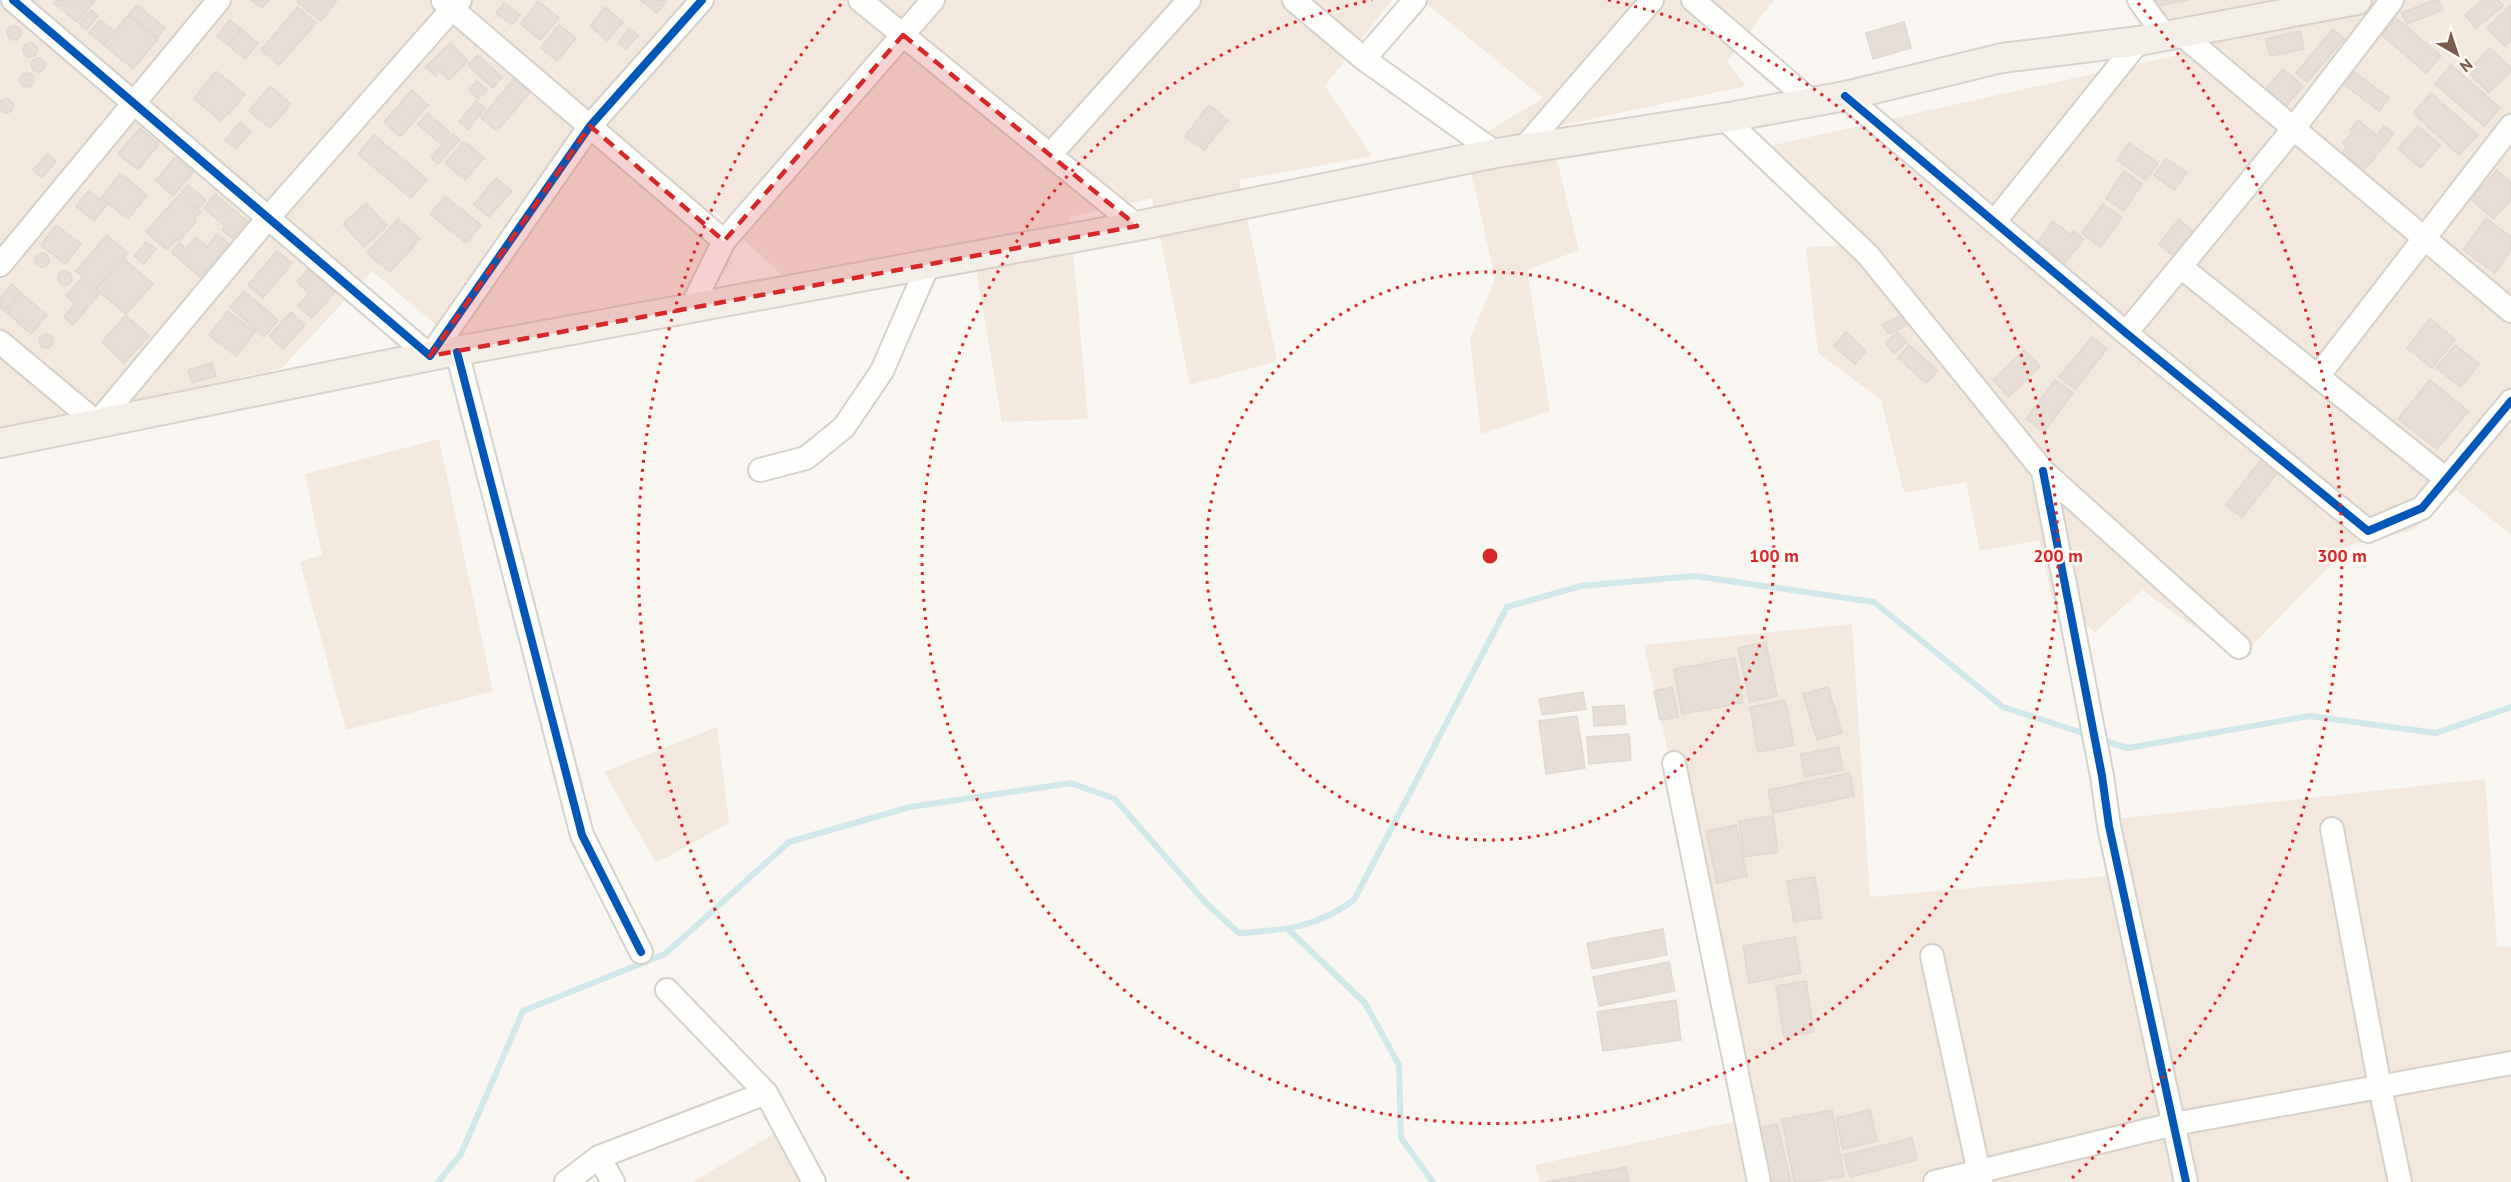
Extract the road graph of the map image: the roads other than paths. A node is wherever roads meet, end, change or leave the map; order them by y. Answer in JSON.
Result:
{"nodes":[{"id":1,"x":13,"y":0,"type":"edge"},
{"id":2,"x":219,"y":0,"type":"edge"},
{"id":3,"x":702,"y":0,"type":"edge"},
{"id":4,"x":860,"y":0,"type":"edge"},
{"id":5,"x":933,"y":0,"type":"edge"},
{"id":6,"x":1189,"y":0,"type":"edge"},
{"id":7,"x":1294,"y":0,"type":"edge"},
{"id":8,"x":1415,"y":0,"type":"edge"},
{"id":9,"x":1652,"y":0,"type":"edge"},
{"id":10,"x":1693,"y":0,"type":"edge"},
{"id":11,"x":2139,"y":0,"type":"edge"},
{"id":12,"x":2357,"y":0,"type":"edge"},
{"id":13,"x":2392,"y":0,"type":"edge"},
{"id":14,"x":452,"y":3,"type":"edge"},
{"id":15,"x":903,"y":35,"type":"junction"},
{"id":16,"x":2161,"y":37,"type":"junction"},
{"id":17,"x":1364,"y":59,"type":"junction"},
{"id":18,"x":1845,"y":96,"type":"junction"},
{"id":19,"x":134,"y":102,"type":"junction"},
{"id":20,"x":1812,"y":102,"type":"junction"},
{"id":21,"x":1724,"y":118,"type":"junction"},
{"id":22,"x":590,"y":126,"type":"junction"},
{"id":23,"x":2511,"y":126,"type":"edge"},
{"id":24,"x":2294,"y":128,"type":"junction"},
{"id":25,"x":1510,"y":151,"type":"junction"},
{"id":26,"x":1050,"y":155,"type":"junction"},
{"id":27,"x":268,"y":218,"type":"junction"},
{"id":28,"x":1995,"y":221,"type":"junction"},
{"id":29,"x":1137,"y":226,"type":"junction"},
{"id":30,"x":2424,"y":238,"type":"junction"},
{"id":31,"x":724,"y":241,"type":"junction"},
{"id":32,"x":0,"y":265,"type":"edge"},
{"id":33,"x":928,"y":265,"type":"junction"},
{"id":34,"x":2181,"y":267,"type":"junction"},
{"id":35,"x":691,"y":308,"type":"junction"},
{"id":36,"x":2511,"y":311,"type":"edge"},
{"id":37,"x":2126,"y":333,"type":"junction"},
{"id":38,"x":0,"y":342,"type":"edge"},
{"id":39,"x":444,"y":354,"type":"junction"},
{"id":40,"x":2318,"y":376,"type":"junction"},
{"id":41,"x":2511,"y":401,"type":"edge"},
{"id":42,"x":98,"y":423,"type":"junction"},
{"id":43,"x":0,"y":443,"type":"edge"},
{"id":44,"x":760,"y":470,"type":"dead end"},
{"id":45,"x":2043,"y":471,"type":"junction"},
{"id":46,"x":2446,"y":479,"type":"junction"},
{"id":47,"x":2239,"y":647,"type":"dead end"},
{"id":48,"x":1674,"y":763,"type":"dead end"},
{"id":49,"x":2332,"y":828,"type":"dead end"},
{"id":50,"x":641,"y":952,"type":"dead end"},
{"id":51,"x":1932,"y":956,"type":"dead end"},
{"id":52,"x":667,"y":990,"type":"dead end"},
{"id":53,"x":2511,"y":1063,"type":"edge"},
{"id":54,"x":2380,"y":1087,"type":"junction"},
{"id":55,"x":766,"y":1093,"type":"junction"},
{"id":56,"x":2174,"y":1125,"type":"junction"},
{"id":57,"x":598,"y":1157,"type":"junction"},
{"id":58,"x":1980,"y":1176,"type":"edge"},
{"id":59,"x":566,"y":1182,"type":"edge"},
{"id":60,"x":613,"y":1182,"type":"edge"},
{"id":61,"x":814,"y":1182,"type":"edge"},
{"id":62,"x":1760,"y":1182,"type":"edge"},
{"id":63,"x":1935,"y":1182,"type":"edge"},
{"id":64,"x":2186,"y":1182,"type":"edge"},
{"id":65,"x":2400,"y":1182,"type":"edge"}],
"edges":[{"from":1,"to":19,"type":"street"},
{"from":2,"to":19,"type":"street"},
{"from":3,"to":22,"type":"street"},
{"from":4,"to":15,"type":"street"},
{"from":5,"to":15,"type":"street"},
{"from":6,"to":26,"type":"street"},
{"from":7,"to":17,"type":"street"},
{"from":8,"to":17,"type":"street"},
{"from":9,"to":25,"type":"street"},
{"from":10,"to":20,"type":"street"},
{"from":11,"to":16,"type":"street"},
{"from":12,"to":16,"type":"main road"},
{"from":13,"to":24,"type":"street"},
{"from":14,"to":22,"type":"street"},
{"from":14,"to":27,"type":"street"},
{"from":15,"to":26,"type":"street"},
{"from":15,"to":31,"type":"street"},
{"from":16,"to":18,"type":"main road"},
{"from":16,"to":24,"type":"street"},
{"from":16,"to":28,"type":"street"},
{"from":17,"to":25,"type":"street"},
{"from":18,"to":20,"type":"main road"},
{"from":18,"to":28,"type":"street"},
{"from":19,"to":27,"type":"street"},
{"from":19,"to":32,"type":"street"},
{"from":20,"to":21,"type":"main road"},
{"from":21,"to":25,"type":"main road"},
{"from":21,"to":45,"type":"street"},
{"from":22,"to":31,"type":"street"},
{"from":22,"to":39,"type":"street"},
{"from":23,"to":30,"type":"street"},
{"from":24,"to":30,"type":"street"},
{"from":24,"to":34,"type":"street"},
{"from":25,"to":29,"type":"main road"},
{"from":26,"to":29,"type":"street"},
{"from":27,"to":39,"type":"street"},
{"from":27,"to":42,"type":"street"},
{"from":28,"to":37,"type":"street"},
{"from":29,"to":33,"type":"main road"},
{"from":30,"to":36,"type":"street"},
{"from":30,"to":40,"type":"street"},
{"from":31,"to":35,"type":"street"},
{"from":33,"to":35,"type":"main road"},
{"from":33,"to":44,"type":"street"},
{"from":34,"to":37,"type":"street"},
{"from":34,"to":40,"type":"street"},
{"from":35,"to":39,"type":"main road"},
{"from":37,"to":46,"type":"street"},
{"from":38,"to":42,"type":"street"},
{"from":39,"to":42,"type":"main road"},
{"from":39,"to":50,"type":"street"},
{"from":40,"to":46,"type":"street"},
{"from":41,"to":46,"type":"street"},
{"from":42,"to":43,"type":"main road"},
{"from":45,"to":47,"type":"street"},
{"from":45,"to":56,"type":"street"},
{"from":48,"to":62,"type":"street"},
{"from":49,"to":54,"type":"street"},
{"from":51,"to":58,"type":"street"},
{"from":52,"to":55,"type":"street"},
{"from":53,"to":54,"type":"street"},
{"from":54,"to":56,"type":"street"},
{"from":54,"to":65,"type":"street"},
{"from":55,"to":57,"type":"street"},
{"from":55,"to":61,"type":"street"},
{"from":56,"to":58,"type":"street"},
{"from":56,"to":64,"type":"street"},
{"from":57,"to":59,"type":"street"},
{"from":57,"to":60,"type":"street"},
{"from":58,"to":63,"type":"street"}]}
